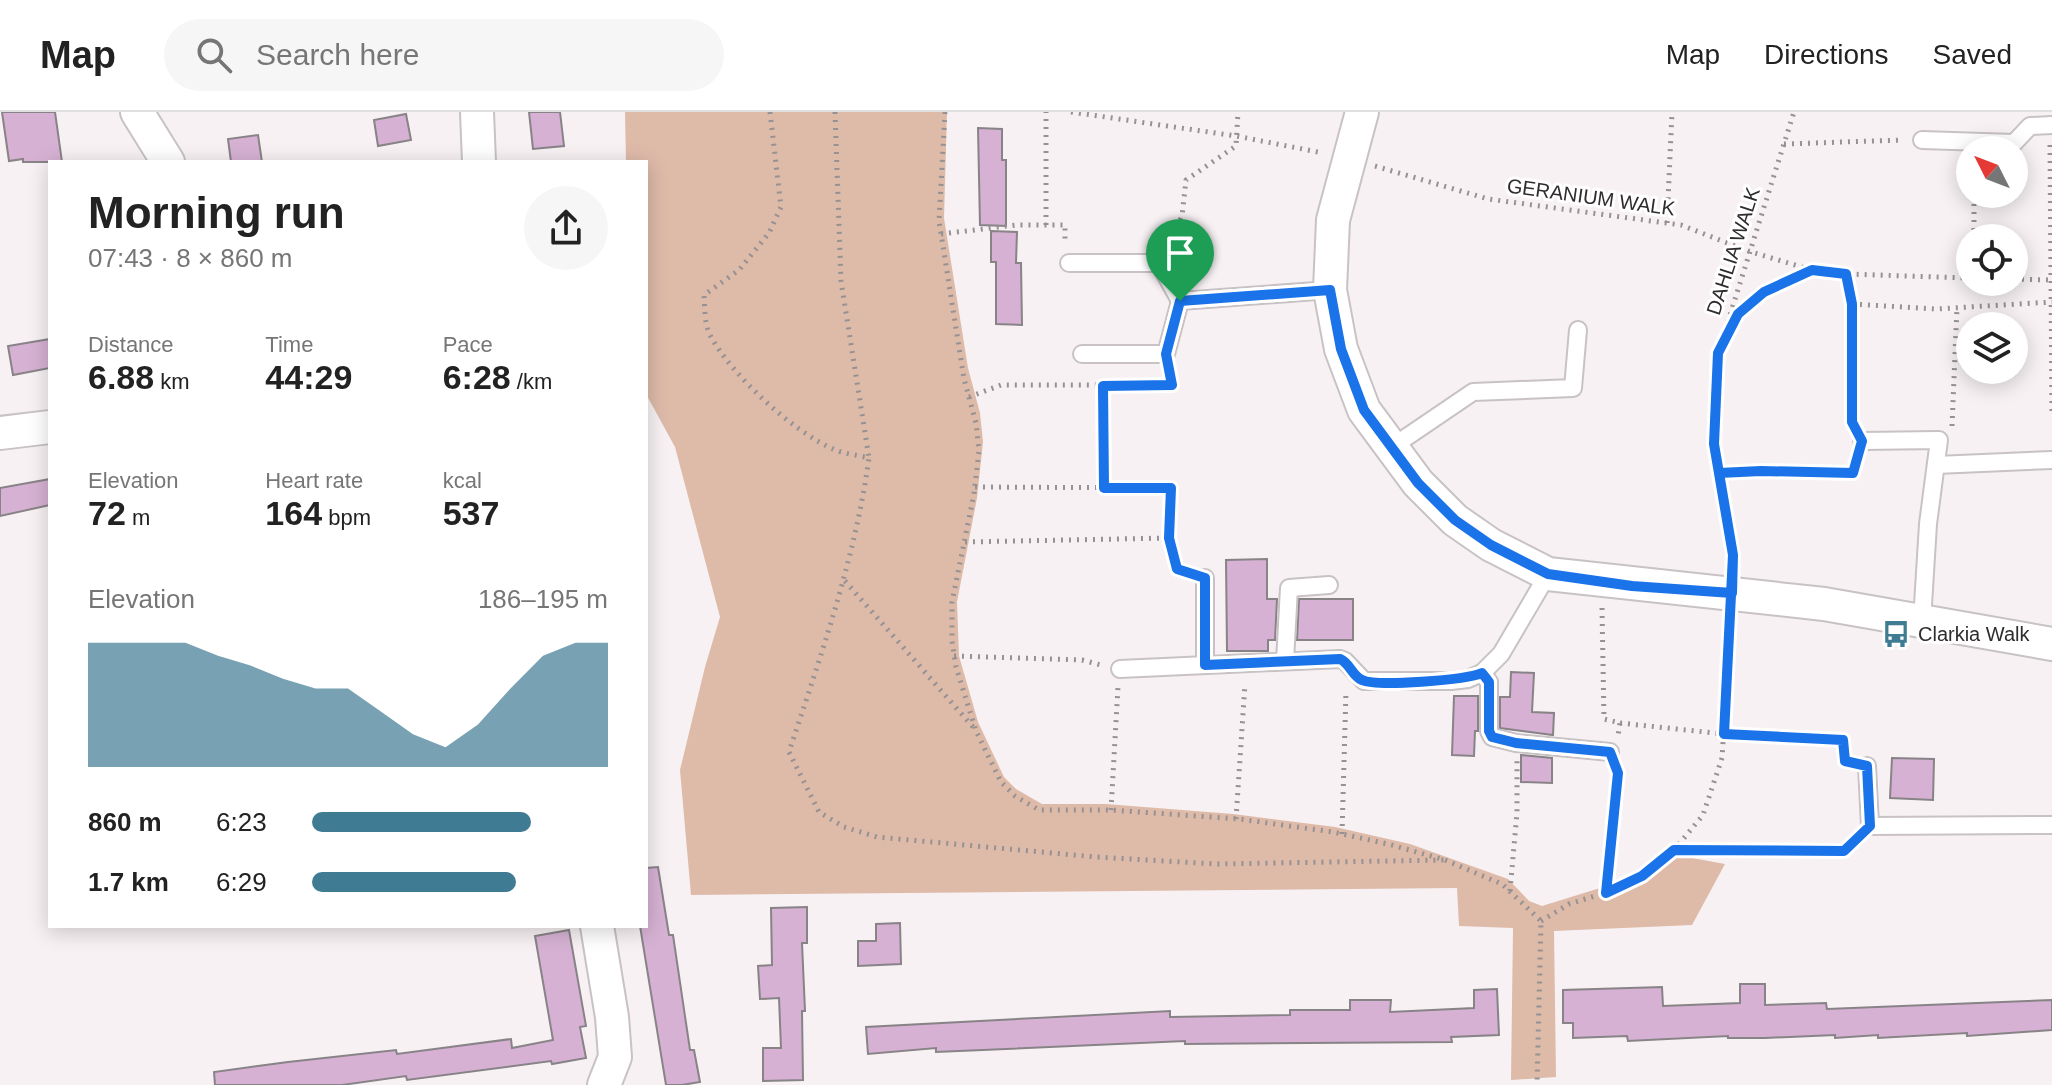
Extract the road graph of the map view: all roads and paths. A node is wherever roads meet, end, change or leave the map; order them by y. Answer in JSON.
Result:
{"nodes":[{"id":1,"x":137,"y":112,"type":"edge"},
{"id":2,"x":477,"y":112,"type":"edge"},
{"id":3,"x":770,"y":112,"type":"edge"},
{"id":4,"x":835,"y":112,"type":"edge"},
{"id":5,"x":1046,"y":112,"type":"edge"},
{"id":6,"x":1071,"y":112,"type":"edge"},
{"id":7,"x":1238,"y":112,"type":"edge"},
{"id":8,"x":1362,"y":112,"type":"edge"},
{"id":9,"x":1672,"y":112,"type":"edge"},
{"id":10,"x":1794,"y":112,"type":"edge"},
{"id":11,"x":2051,"y":125,"type":"edge"},
{"id":12,"x":1236,"y":136,"type":"junction"},
{"id":13,"x":1922,"y":140,"type":"joint"},
{"id":14,"x":1784,"y":144,"type":"junction"},
{"id":15,"x":1349,"y":158,"type":"junction"},
{"id":16,"x":167,"y":160,"type":"edge"},
{"id":17,"x":479,"y":160,"type":"edge"},
{"id":18,"x":1667,"y":223,"type":"junction"},
{"id":19,"x":1046,"y":225,"type":"junction"},
{"id":20,"x":941,"y":234,"type":"dead end"},
{"id":21,"x":1748,"y":251,"type":"junction"},
{"id":22,"x":1069,"y":263,"type":"joint"},
{"id":23,"x":1159,"y":263,"type":"junction"},
{"id":24,"x":1812,"y":270,"type":"junction"},
{"id":25,"x":1846,"y":274,"type":"junction"},
{"id":26,"x":1956,"y":278,"type":"edge"},
{"id":27,"x":2028,"y":279,"type":"edge"},
{"id":28,"x":2051,"y":280,"type":"edge"},
{"id":29,"x":1330,"y":290,"type":"junction"},
{"id":30,"x":1180,"y":301,"type":"junction"},
{"id":31,"x":2052,"y":302,"type":"edge"},
{"id":32,"x":1852,"y":304,"type":"junction"},
{"id":33,"x":1957,"y":307,"type":"junction"},
{"id":34,"x":1578,"y":330,"type":"dead end"},
{"id":35,"x":1718,"y":353,"type":"junction"},
{"id":36,"x":1082,"y":354,"type":"dead end"},
{"id":37,"x":1166,"y":354,"type":"junction"},
{"id":38,"x":1103,"y":386,"type":"junction"},
{"id":39,"x":969,"y":397,"type":"dead end"},
{"id":40,"x":2052,"y":412,"type":"edge"},
{"id":41,"x":48,"y":427,"type":"edge"},
{"id":42,"x":0,"y":433,"type":"edge"},
{"id":43,"x":1862,"y":441,"type":"junction"},
{"id":44,"x":1392,"y":447,"type":"junction"},
{"id":45,"x":869,"y":458,"type":"junction"},
{"id":46,"x":2052,"y":460,"type":"edge"},
{"id":47,"x":1943,"y":464,"type":"junction"},
{"id":48,"x":1719,"y":473,"type":"junction"},
{"id":49,"x":975,"y":487,"type":"dead end"},
{"id":50,"x":1104,"y":488,"type":"junction"},
{"id":51,"x":1169,"y":538,"type":"junction"},
{"id":52,"x":965,"y":542,"type":"dead end"},
{"id":53,"x":1548,"y":574,"type":"junction"},
{"id":54,"x":1205,"y":578,"type":"joint"},
{"id":55,"x":845,"y":581,"type":"junction"},
{"id":56,"x":1605,"y":582,"type":"junction"},
{"id":57,"x":1329,"y":585,"type":"dead end"},
{"id":58,"x":1732,"y":593,"type":"junction"},
{"id":59,"x":1922,"y":621,"type":"junction"},
{"id":60,"x":2052,"y":644,"type":"edge"},
{"id":61,"x":954,"y":656,"type":"dead end"},
{"id":62,"x":1285,"y":661,"type":"junction"},
{"id":63,"x":1246,"y":663,"type":"junction"},
{"id":64,"x":1205,"y":665,"type":"junction"},
{"id":65,"x":1120,"y":669,"type":"junction"},
{"id":66,"x":1482,"y":673,"type":"junction"},
{"id":67,"x":1358,"y":678,"type":"junction"},
{"id":68,"x":1620,"y":723,"type":"junction"},
{"id":69,"x":976,"y":731,"type":"dead end"},
{"id":70,"x":1724,"y":734,"type":"junction"},
{"id":71,"x":1516,"y":743,"type":"junction"},
{"id":72,"x":1610,"y":752,"type":"junction"},
{"id":73,"x":1867,"y":766,"type":"joint"},
{"id":74,"x":1111,"y":810,"type":"dead end"},
{"id":75,"x":1236,"y":819,"type":"dead end"},
{"id":76,"x":2052,"y":825,"type":"edge"},
{"id":77,"x":1870,"y":826,"type":"junction"},
{"id":78,"x":1342,"y":834,"type":"dead end"},
{"id":79,"x":1674,"y":850,"type":"junction"},
{"id":80,"x":1445,"y":860,"type":"dead end"},
{"id":81,"x":1510,"y":891,"type":"dead end"},
{"id":82,"x":1606,"y":893,"type":"junction"},
{"id":83,"x":1541,"y":921,"type":"dead end"},
{"id":84,"x":597,"y":928,"type":"edge"},
{"id":85,"x":604,"y":1085,"type":"edge"}],
"edges":[{"from":1,"to":16,"type":"street"},
{"from":2,"to":17,"type":"street"},
{"from":3,"to":45,"type":"path"},
{"from":4,"to":45,"type":"path"},
{"from":5,"to":19,"type":"path"},
{"from":6,"to":12,"type":"path","name":"GERANIUM WALK"},
{"from":7,"to":12,"type":"path"},
{"from":8,"to":15,"type":"street"},
{"from":9,"to":18,"type":"path"},
{"from":10,"to":14,"type":"path","name":"DAHLIA WALK"},
{"from":11,"to":13,"type":"lane"},
{"from":11,"to":28,"type":"path"},
{"from":12,"to":15,"type":"path","name":"GERANIUM WALK"},
{"from":12,"to":23,"type":"path"},
{"from":13,"to":14,"type":"path"},
{"from":14,"to":21,"type":"path","name":"DAHLIA WALK"},
{"from":15,"to":18,"type":"path","name":"GERANIUM WALK"},
{"from":15,"to":29,"type":"street"},
{"from":18,"to":21,"type":"path","name":"GERANIUM WALK"},
{"from":19,"to":20,"type":"path"},
{"from":19,"to":22,"type":"path"},
{"from":21,"to":24,"type":"path","name":"GERANIUM WALK"},
{"from":21,"to":35,"type":"path","name":"DAHLIA WALK"},
{"from":22,"to":23,"type":"lane"},
{"from":23,"to":30,"type":"lane"},
{"from":24,"to":25,"type":"path","name":"GERANIUM WALK"},
{"from":24,"to":35,"type":"path"},
{"from":25,"to":26,"type":"path","name":"GERANIUM WALK"},
{"from":25,"to":32,"type":"path"},
{"from":27,"to":28,"type":"path"},
{"from":28,"to":31,"type":"path"},
{"from":29,"to":30,"type":"lane"},
{"from":29,"to":44,"type":"street"},
{"from":30,"to":37,"type":"lane"},
{"from":31,"to":33,"type":"path"},
{"from":31,"to":40,"type":"path"},
{"from":32,"to":33,"type":"path"},
{"from":32,"to":43,"type":"path"},
{"from":33,"to":47,"type":"path"},
{"from":34,"to":44,"type":"lane"},
{"from":35,"to":48,"type":"path","name":"DAHLIA WALK"},
{"from":36,"to":37,"type":"lane"},
{"from":37,"to":38,"type":"path"},
{"from":38,"to":39,"type":"path"},
{"from":38,"to":50,"type":"path"},
{"from":41,"to":42,"type":"street"},
{"from":43,"to":47,"type":"lane"},
{"from":43,"to":48,"type":"path"},
{"from":44,"to":53,"type":"street"},
{"from":45,"to":55,"type":"path"},
{"from":46,"to":47,"type":"lane"},
{"from":47,"to":59,"type":"lane"},
{"from":48,"to":58,"type":"path","name":"DAHLIA WALK"},
{"from":49,"to":50,"type":"path"},
{"from":50,"to":51,"type":"path"},
{"from":51,"to":52,"type":"path"},
{"from":51,"to":54,"type":"path"},
{"from":53,"to":56,"type":"street"},
{"from":53,"to":66,"type":"lane"},
{"from":54,"to":64,"type":"lane"},
{"from":55,"to":69,"type":"path"},
{"from":55,"to":80,"type":"path"},
{"from":56,"to":58,"type":"street"},
{"from":56,"to":68,"type":"path"},
{"from":57,"to":62,"type":"lane"},
{"from":58,"to":59,"type":"street"},
{"from":58,"to":70,"type":"path"},
{"from":59,"to":60,"type":"street"},
{"from":61,"to":65,"type":"path"},
{"from":62,"to":63,"type":"lane"},
{"from":62,"to":67,"type":"lane"},
{"from":63,"to":64,"type":"lane"},
{"from":63,"to":75,"type":"path"},
{"from":64,"to":65,"type":"lane"},
{"from":65,"to":74,"type":"path"},
{"from":66,"to":67,"type":"lane"},
{"from":66,"to":71,"type":"lane"},
{"from":67,"to":78,"type":"path"},
{"from":68,"to":70,"type":"path"},
{"from":68,"to":72,"type":"path"},
{"from":70,"to":73,"type":"path"},
{"from":70,"to":79,"type":"path"},
{"from":71,"to":72,"type":"lane"},
{"from":71,"to":81,"type":"path"},
{"from":72,"to":82,"type":"path"},
{"from":73,"to":77,"type":"lane"},
{"from":76,"to":77,"type":"lane"},
{"from":77,"to":79,"type":"path"},
{"from":79,"to":82,"type":"path"},
{"from":82,"to":83,"type":"path"},
{"from":84,"to":85,"type":"street"}]}
